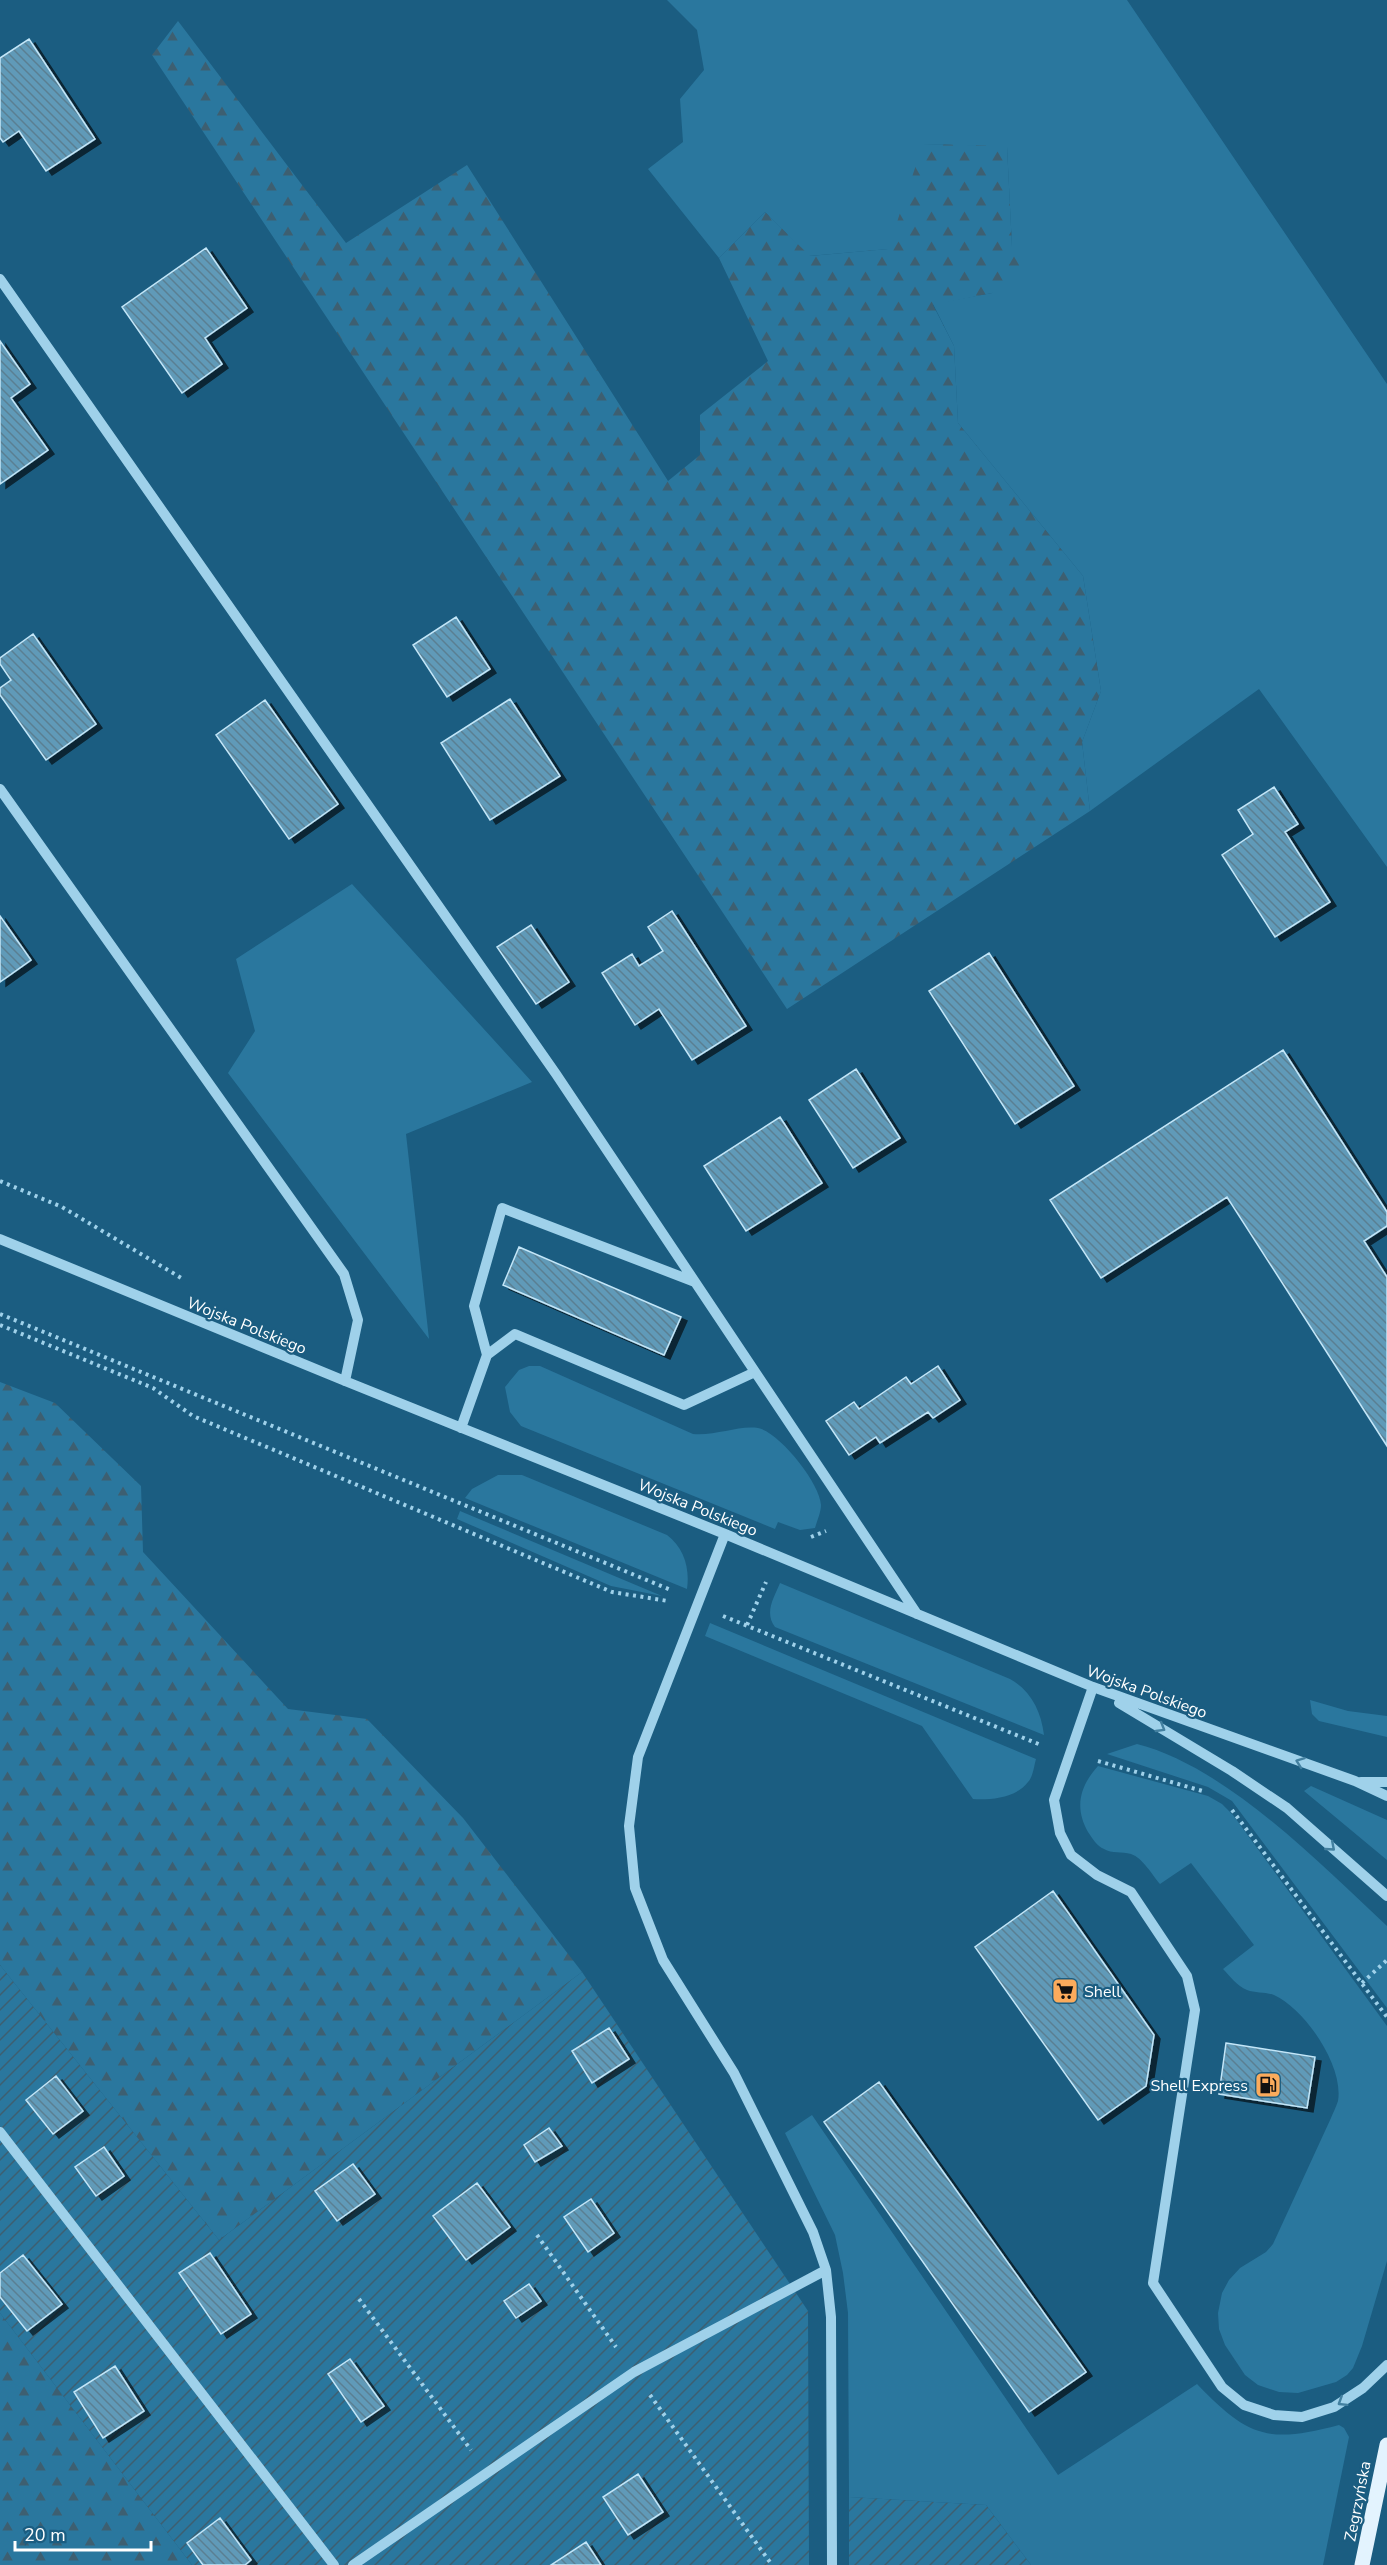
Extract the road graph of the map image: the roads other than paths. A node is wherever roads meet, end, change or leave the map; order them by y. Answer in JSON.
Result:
{"nodes":[{"id":1,"x":0,"y":279,"type":"edge"},
{"id":2,"x":0,"y":789,"type":"edge"},
{"id":3,"x":0,"y":1239,"type":"edge"},
{"id":4,"x":695,"y":1282,"type":"junction"},
{"id":5,"x":487,"y":1355,"type":"junction"},
{"id":6,"x":755,"y":1372,"type":"junction"},
{"id":7,"x":345,"y":1381,"type":"junction"},
{"id":8,"x":461,"y":1428,"type":"junction"},
{"id":9,"x":725,"y":1534,"type":"junction"},
{"id":10,"x":917,"y":1614,"type":"junction"},
{"id":11,"x":1093,"y":1687,"type":"junction"},
{"id":12,"x":1355,"y":1781,"type":"junction"},
{"id":13,"x":1387,"y":1782,"type":"edge"},
{"id":14,"x":1387,"y":1796,"type":"edge"},
{"id":15,"x":1387,"y":1896,"type":"edge"},
{"id":16,"x":0,"y":2132,"type":"edge"},
{"id":17,"x":826,"y":2270,"type":"junction"},
{"id":18,"x":1387,"y":2365,"type":"edge"},
{"id":19,"x":1387,"y":2445,"type":"edge"},
{"id":20,"x":334,"y":2565,"type":"edge"},
{"id":21,"x":353,"y":2565,"type":"edge"},
{"id":22,"x":832,"y":2565,"type":"edge"},
{"id":23,"x":1362,"y":2565,"type":"edge"}],
"edges":[{"from":1,"to":4,"type":"street"},
{"from":2,"to":7,"type":"street"},
{"from":3,"to":7,"type":"street","name":"Wojska Polskiego"},
{"from":4,"to":5,"type":"street"},
{"from":4,"to":6,"type":"street"},
{"from":5,"to":6,"type":"street"},
{"from":5,"to":8,"type":"street"},
{"from":6,"to":10,"type":"street"},
{"from":7,"to":8,"type":"street","name":"Wojska Polskiego"},
{"from":8,"to":9,"type":"street","name":"Wojska Polskiego"},
{"from":9,"to":10,"type":"street","name":"Wojska Polskiego"},
{"from":9,"to":17,"type":"street"},
{"from":10,"to":11,"type":"street","name":"Wojska Polskiego"},
{"from":12,"to":11,"type":"street","name":"Wojska Polskiego","one_way":true},
{"from":11,"to":15,"type":"street","one_way":true},
{"from":18,"to":11,"type":"street","one_way":true},
{"from":12,"to":13,"type":"street"},
{"from":12,"to":14,"type":"street","name":"Wojska Polskiego"},
{"from":16,"to":20,"type":"street"},
{"from":17,"to":21,"type":"street"},
{"from":17,"to":22,"type":"street"},
{"from":19,"to":23,"type":"main road","name":"Zegrzyńska"}]}
